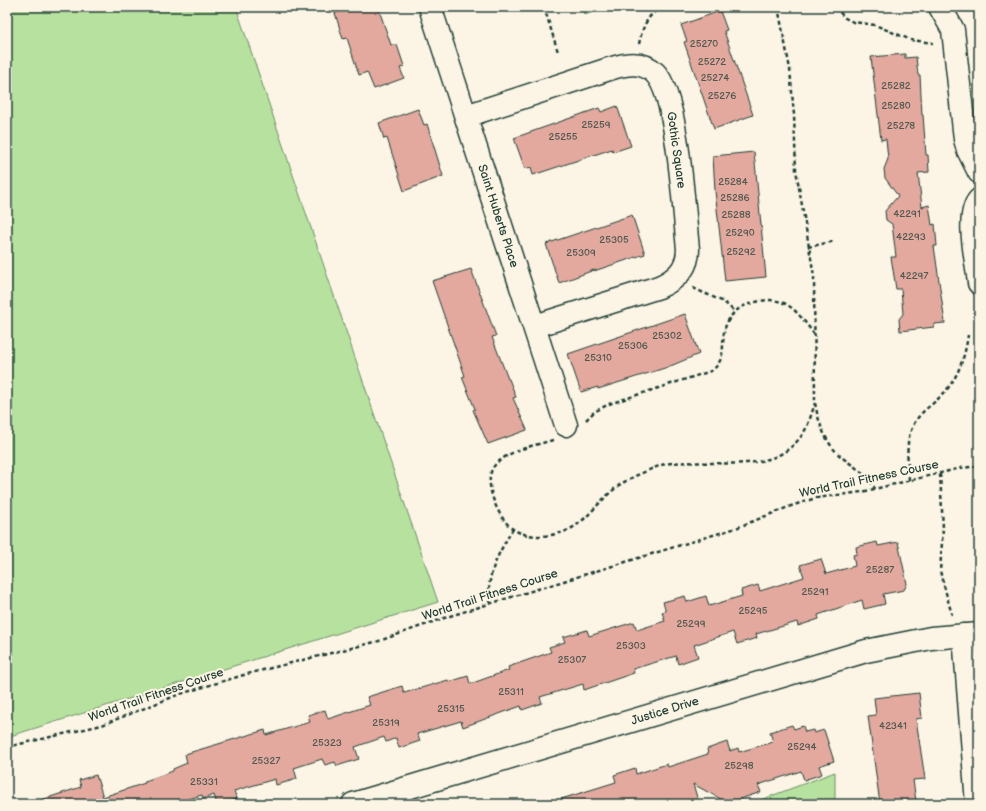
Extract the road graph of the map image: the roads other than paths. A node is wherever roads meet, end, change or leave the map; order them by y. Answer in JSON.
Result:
{"nodes":[{"id":1,"x":430,"y":7,"type":"edge"},
{"id":2,"x":940,"y":7,"type":"edge"},
{"id":3,"x":466,"y":116,"type":"junction"},
{"id":4,"x":979,"y":172,"type":"edge"},
{"id":5,"x":979,"y":200,"type":"edge"},
{"id":6,"x":978,"y":272,"type":"edge"},
{"id":7,"x":535,"y":326,"type":"junction"},
{"id":8,"x":569,"y":428,"type":"road end"},
{"id":9,"x":965,"y":629,"type":"edge"},
{"id":10,"x":353,"y":804,"type":"edge"},
{"id":11,"x":976,"y":804,"type":"edge"}],
"edges":[{"from":1,"to":3,"type":"street","name":"Saint Huberts Place"},
{"from":2,"to":4,"type":"street"},
{"from":3,"to":7,"type":"street","name":"Saint Huberts Place"},
{"from":3,"to":7,"type":"street","name":"Gothic Square"},
{"from":5,"to":6,"type":"street"},
{"from":7,"to":8,"type":"street","name":"Saint Huberts Place"},
{"from":9,"to":10,"type":"street","name":"Justice Drive"},
{"from":9,"to":11,"type":"street"}]}
